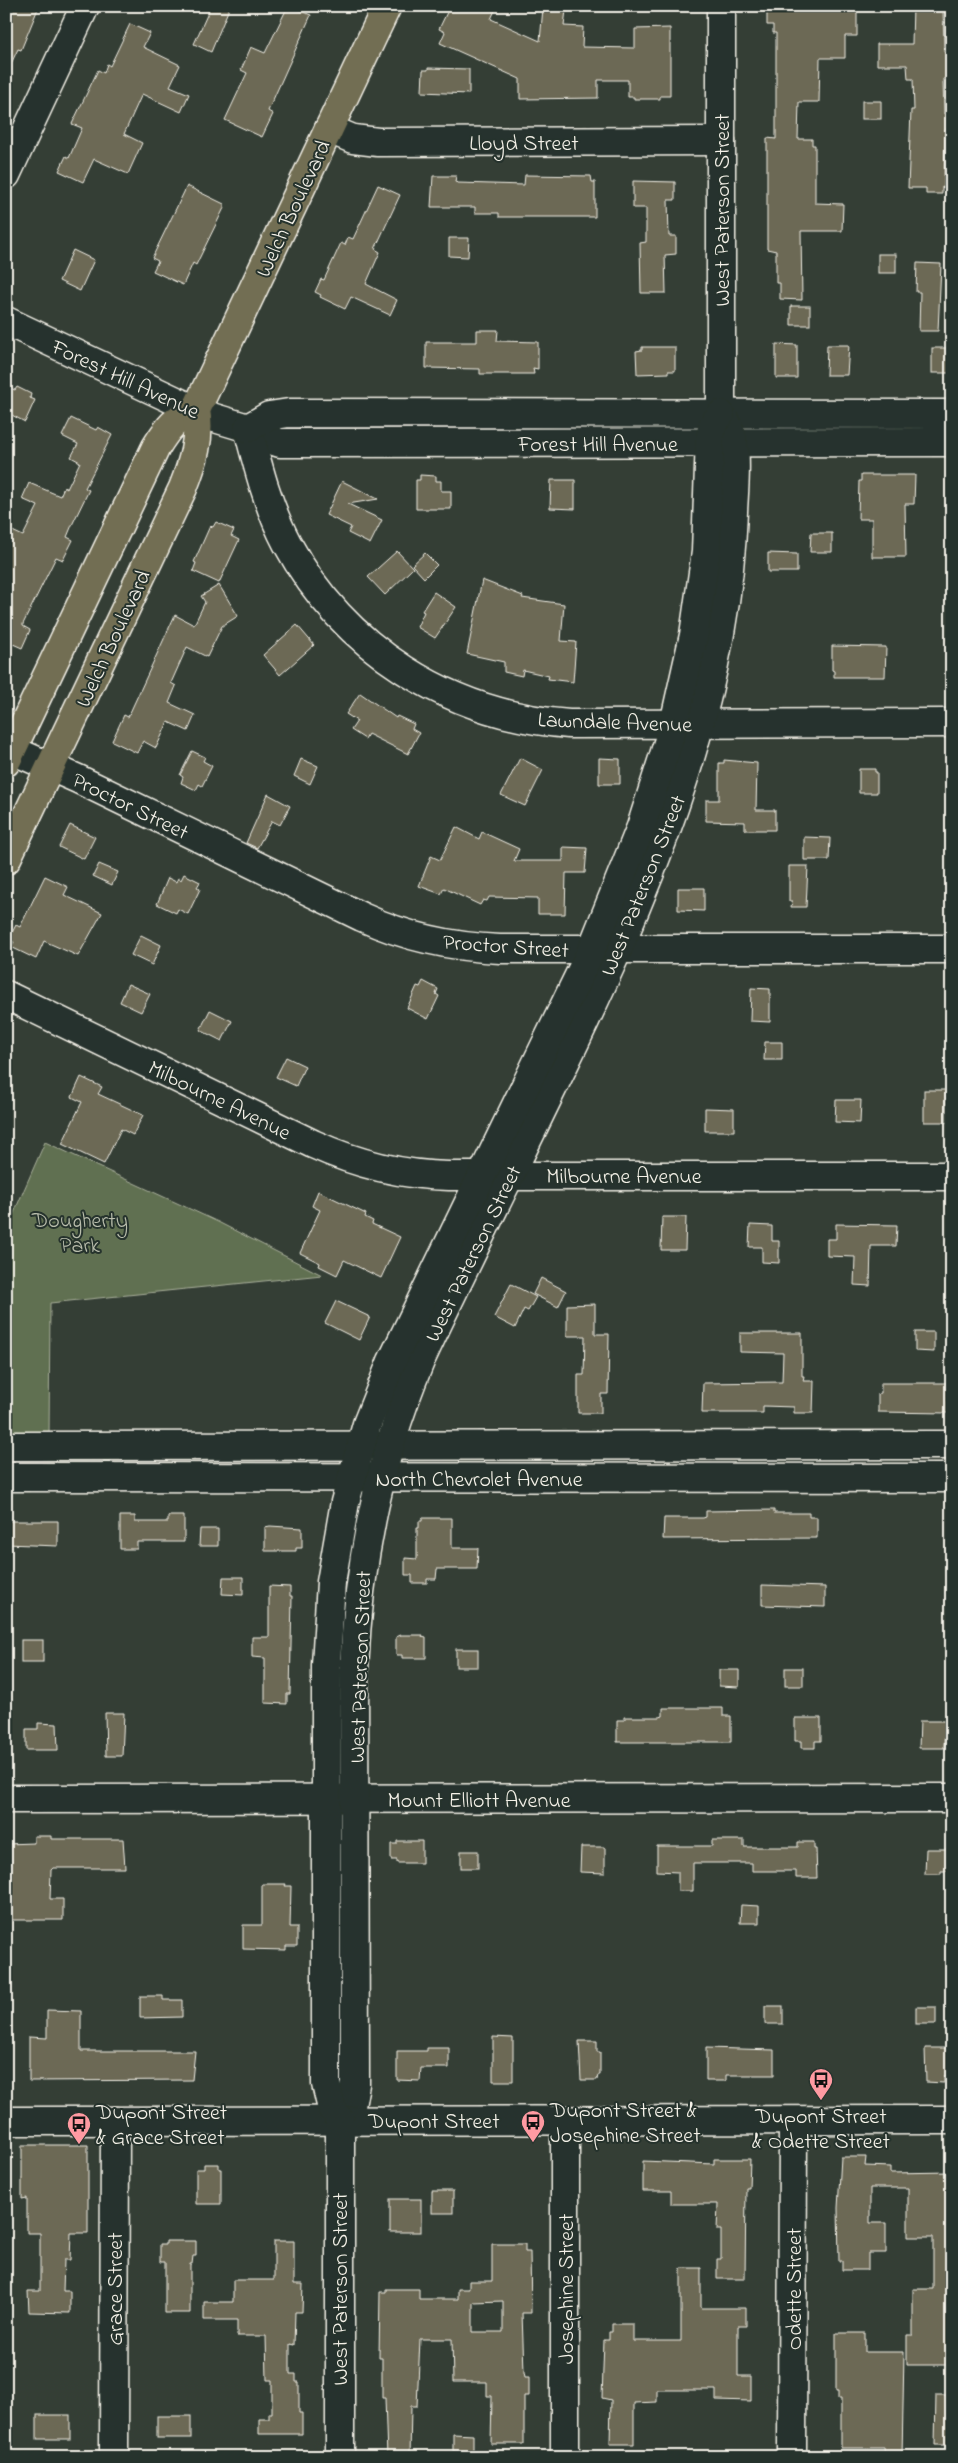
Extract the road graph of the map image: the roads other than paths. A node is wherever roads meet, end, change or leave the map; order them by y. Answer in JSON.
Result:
{"nodes":[{"id":1,"x":85,"y":6,"type":"edge"},
{"id":2,"x":387,"y":6,"type":"edge"},
{"id":3,"x":721,"y":6,"type":"edge"},
{"id":4,"x":330,"y":129,"type":"junction"},
{"id":5,"x":721,"y":141,"type":"junction"},
{"id":6,"x":6,"y":175,"type":"edge"},
{"id":7,"x":6,"y":321,"type":"edge"},
{"id":8,"x":196,"y":410,"type":"junction"},
{"id":9,"x":721,"y":414,"type":"junction"},
{"id":10,"x":952,"y":414,"type":"edge"},
{"id":11,"x":248,"y":428,"type":"junction"},
{"id":12,"x":952,"y":442,"type":"edge"},
{"id":13,"x":721,"y":443,"type":"junction"},
{"id":14,"x":701,"y":723,"type":"junction"},
{"id":15,"x":952,"y":723,"type":"edge"},
{"id":16,"x":674,"y":724,"type":"junction"},
{"id":17,"x":9,"y":756,"type":"edge"},
{"id":18,"x":51,"y":768,"type":"junction"},
{"id":19,"x":6,"y":860,"type":"edge"},
{"id":20,"x":619,"y":949,"type":"junction"},
{"id":21,"x":952,"y":949,"type":"edge"},
{"id":22,"x":592,"y":950,"type":"junction"},
{"id":23,"x":6,"y":995,"type":"edge"},
{"id":24,"x":510,"y":1175,"type":"junction"},
{"id":25,"x":481,"y":1176,"type":"junction"},
{"id":26,"x":952,"y":1176,"type":"edge"},
{"id":27,"x":822,"y":1445,"type":"junction"},
{"id":28,"x":952,"y":1445,"type":"edge"},
{"id":29,"x":6,"y":1446,"type":"edge"},
{"id":30,"x":360,"y":1446,"type":"junction"},
{"id":31,"x":389,"y":1446,"type":"junction"},
{"id":32,"x":6,"y":1478,"type":"edge"},
{"id":33,"x":351,"y":1478,"type":"junction"},
{"id":34,"x":381,"y":1478,"type":"junction"},
{"id":35,"x":822,"y":1478,"type":"junction"},
{"id":36,"x":952,"y":1478,"type":"edge"},
{"id":37,"x":6,"y":1798,"type":"edge"},
{"id":38,"x":326,"y":1798,"type":"junction"},
{"id":39,"x":355,"y":1798,"type":"junction"},
{"id":40,"x":952,"y":1798,"type":"edge"},
{"id":41,"x":115,"y":2120,"type":"junction"},
{"id":42,"x":340,"y":2120,"type":"junction"},
{"id":43,"x":565,"y":2120,"type":"junction"},
{"id":44,"x":793,"y":2120,"type":"junction"},
{"id":45,"x":952,"y":2120,"type":"edge"},
{"id":46,"x":6,"y":2121,"type":"edge"},
{"id":47,"x":114,"y":2457,"type":"edge"},
{"id":48,"x":340,"y":2457,"type":"edge"},
{"id":49,"x":565,"y":2457,"type":"edge"},
{"id":50,"x":792,"y":2457,"type":"edge"}],
"edges":[{"from":1,"to":6,"type":"street"},
{"from":2,"to":4,"type":"main road","name":"Welch Boulevard"},
{"from":3,"to":5,"type":"street","name":"West Paterson Street"},
{"from":4,"to":5,"type":"street","name":"Lloyd Street"},
{"from":4,"to":8,"type":"main road","name":"Welch Boulevard"},
{"from":5,"to":9,"type":"street","name":"West Paterson Street"},
{"from":7,"to":8,"type":"street","name":"Forest Hill Avenue"},
{"from":8,"to":11,"type":"street","name":"Forest Hill Avenue"},
{"from":8,"to":17,"type":"main road","name":"Welch Boulevard"},
{"from":8,"to":18,"type":"main road","name":"Welch Boulevard"},
{"from":9,"to":10,"type":"street","name":"Forest Hill Avenue"},
{"from":9,"to":11,"type":"street","name":"Forest Hill Avenue"},
{"from":9,"to":13,"type":"street","name":"West Paterson Street"},
{"from":11,"to":13,"type":"street","name":"Forest Hill Avenue"},
{"from":11,"to":16,"type":"street","name":"Lawndale Avenue"},
{"from":12,"to":13,"type":"street","name":"Forest Hill Avenue"},
{"from":13,"to":14,"type":"street","name":"West Paterson Street"},
{"from":13,"to":16,"type":"street","name":"West Paterson Street"},
{"from":14,"to":15,"type":"street","name":"Lawndale Avenue"},
{"from":14,"to":16,"type":"street","name":"Lawndale Avenue"},
{"from":14,"to":20,"type":"street","name":"West Paterson Street"},
{"from":16,"to":22,"type":"street","name":"West Paterson Street"},
{"from":17,"to":18,"type":"street","name":"Proctor Street"},
{"from":18,"to":19,"type":"main road","name":"Welch Boulevard"},
{"from":18,"to":22,"type":"street","name":"Proctor Street"},
{"from":20,"to":21,"type":"street","name":"Proctor Street"},
{"from":20,"to":22,"type":"street","name":"Proctor Street"},
{"from":20,"to":24,"type":"street","name":"West Paterson Street"},
{"from":22,"to":25,"type":"street","name":"West Paterson Street"},
{"from":23,"to":25,"type":"street","name":"Milbourne Avenue"},
{"from":24,"to":25,"type":"street","name":"Milbourne Avenue"},
{"from":24,"to":26,"type":"street","name":"Milbourne Avenue"},
{"from":24,"to":31,"type":"street","name":"West Paterson Street"},
{"from":25,"to":30,"type":"street","name":"West Paterson Street"},
{"from":27,"to":28,"type":"street","name":"North Chevrolet Avenue"},
{"from":27,"to":31,"type":"street","name":"North Chevrolet Avenue"},
{"from":27,"to":35,"type":"street"},
{"from":29,"to":30,"type":"street","name":"North Chevrolet Avenue"},
{"from":30,"to":31,"type":"street","name":"North Chevrolet Avenue"},
{"from":30,"to":33,"type":"street","name":"West Paterson Street"},
{"from":31,"to":34,"type":"street","name":"West Paterson Street"},
{"from":32,"to":33,"type":"street","name":"North Chevrolet Avenue"},
{"from":33,"to":34,"type":"street","name":"North Chevrolet Avenue"},
{"from":33,"to":38,"type":"street","name":"West Paterson Street"},
{"from":34,"to":35,"type":"street","name":"North Chevrolet Avenue"},
{"from":34,"to":39,"type":"street","name":"West Paterson Street"},
{"from":35,"to":36,"type":"street","name":"North Chevrolet Avenue"},
{"from":37,"to":38,"type":"street","name":"Mount Elliott Avenue"},
{"from":38,"to":39,"type":"street","name":"Mount Elliott Avenue"},
{"from":38,"to":42,"type":"street","name":"West Paterson Street"},
{"from":39,"to":40,"type":"street","name":"Mount Elliott Avenue"},
{"from":39,"to":42,"type":"street","name":"West Paterson Street"},
{"from":41,"to":42,"type":"street","name":"Dupont Street"},
{"from":41,"to":46,"type":"street","name":"Dupont Street"},
{"from":41,"to":47,"type":"street","name":"Grace Street"},
{"from":42,"to":43,"type":"street","name":"Dupont Street"},
{"from":42,"to":48,"type":"street","name":"West Paterson Street"},
{"from":43,"to":44,"type":"street","name":"Dupont Street"},
{"from":43,"to":49,"type":"street","name":"Josephine Street"},
{"from":44,"to":45,"type":"street","name":"Dupont Street"},
{"from":44,"to":50,"type":"street","name":"Odette Street"}]}
